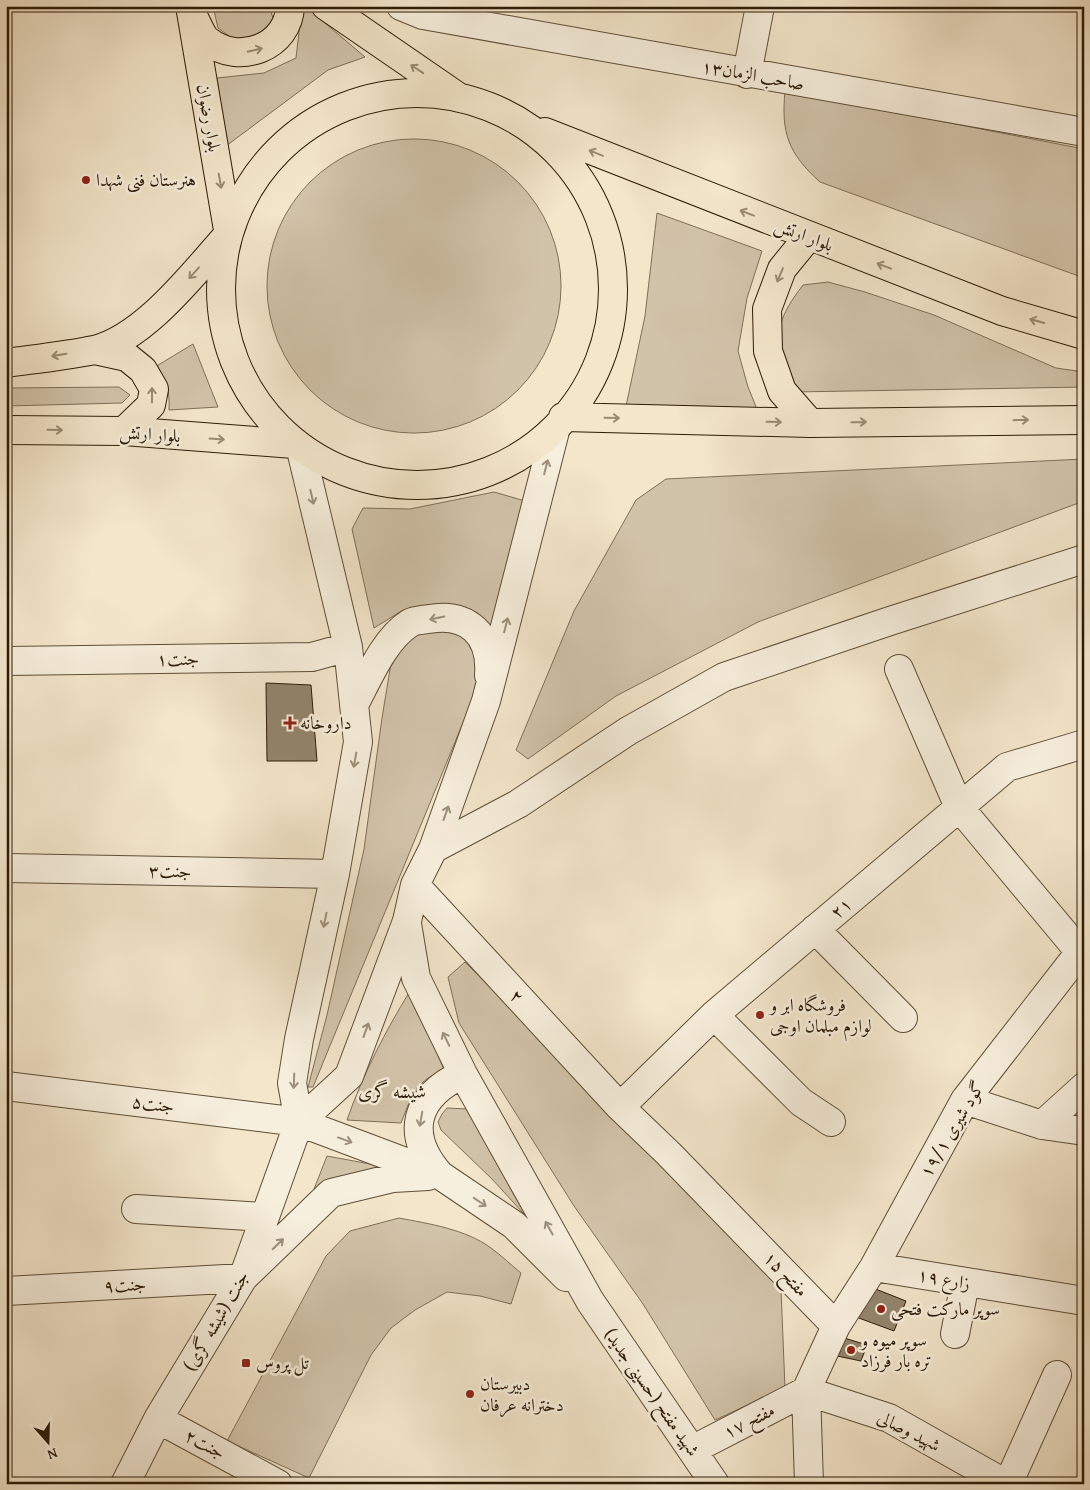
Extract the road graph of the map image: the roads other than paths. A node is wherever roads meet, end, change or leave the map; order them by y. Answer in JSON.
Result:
{"nodes":[{"id":1,"x":290,"y":6,"type":"edge"},
{"id":2,"x":326,"y":6,"type":"edge"},
{"id":3,"x":760,"y":6,"type":"edge"},
{"id":4,"x":191,"y":9,"type":"edge"},
{"id":5,"x":412,"y":11,"type":"edge"},
{"id":6,"x":747,"y":74,"type":"junction"},
{"id":7,"x":458,"y":96,"type":"junction"},
{"id":8,"x":527,"y":125,"type":"junction"},
{"id":9,"x":1084,"y":132,"type":"edge"},
{"id":10,"x":227,"y":234,"type":"junction"},
{"id":11,"x":809,"y":236,"type":"junction"},
{"id":12,"x":1084,"y":335,"type":"edge"},
{"id":13,"x":95,"y":350,"type":"junction"},
{"id":14,"x":6,"y":363,"type":"edge"},
{"id":15,"x":1083,"y":420,"type":"edge"},
{"id":16,"x":810,"y":423,"type":"junction"},
{"id":17,"x":559,"y":424,"type":"junction"},
{"id":18,"x":6,"y":430,"type":"edge"},
{"id":19,"x":124,"y":431,"type":"junction"},
{"id":20,"x":297,"y":447,"type":"junction"},
{"id":21,"x":1084,"y":559,"type":"edge"},
{"id":22,"x":348,"y":647,"type":"junction"},
{"id":23,"x":6,"y":661,"type":"edge"},
{"id":24,"x":899,"y":669,"type":"dead end"},
{"id":25,"x":486,"y":702,"type":"junction"},
{"id":26,"x":354,"y":705,"type":"junction"},
{"id":27,"x":1081,"y":749,"type":"edge"},
{"id":28,"x":959,"y":807,"type":"junction"},
{"id":29,"x":433,"y":849,"type":"junction"},
{"id":30,"x":6,"y":868,"type":"edge"},
{"id":31,"x":334,"y":874,"type":"junction"},
{"id":32,"x":415,"y":885,"type":"junction"},
{"id":33,"x":407,"y":921,"type":"junction"},
{"id":34,"x":815,"y":929,"type":"junction"},
{"id":35,"x":1082,"y":954,"type":"edge"},
{"id":36,"x":714,"y":1015,"type":"junction"},
{"id":37,"x":903,"y":1018,"type":"dead end"},
{"id":38,"x":463,"y":1074,"type":"junction"},
{"id":39,"x":6,"y":1086,"type":"edge"},
{"id":40,"x":1084,"y":1087,"type":"edge"},
{"id":41,"x":964,"y":1100,"type":"junction"},
{"id":42,"x":620,"y":1107,"type":"junction"},
{"id":43,"x":299,"y":1122,"type":"junction"},
{"id":44,"x":831,"y":1122,"type":"dead end"},
{"id":45,"x":1042,"y":1126,"type":"junction"},
{"id":46,"x":1084,"y":1131,"type":"edge"},
{"id":47,"x":440,"y":1175,"type":"junction"},
{"id":48,"x":136,"y":1210,"type":"dead end"},
{"id":49,"x":265,"y":1217,"type":"junction"},
{"id":50,"x":874,"y":1267,"type":"junction"},
{"id":51,"x":243,"y":1278,"type":"junction"},
{"id":52,"x":965,"y":1283,"type":"junction"},
{"id":53,"x":6,"y":1291,"type":"edge"},
{"id":54,"x":590,"y":1301,"type":"junction"},
{"id":55,"x":1084,"y":1301,"type":"edge"},
{"id":56,"x":836,"y":1326,"type":"junction"},
{"id":57,"x":955,"y":1334,"type":"dead end"},
{"id":58,"x":1057,"y":1375,"type":"dead end"},
{"id":59,"x":806,"y":1391,"type":"junction"},
{"id":60,"x":158,"y":1419,"type":"junction"},
{"id":61,"x":692,"y":1450,"type":"junction"},
{"id":62,"x":125,"y":1484,"type":"edge"},
{"id":63,"x":278,"y":1484,"type":"edge"},
{"id":64,"x":715,"y":1484,"type":"edge"},
{"id":65,"x":809,"y":1484,"type":"edge"},
{"id":66,"x":1007,"y":1484,"type":"edge"}],
"edges":[{"from":4,"to":1,"type":"main road","one_way":true},
{"from":7,"to":2,"type":"main road","one_way":true},
{"from":3,"to":6,"type":"street"},
{"from":4,"to":10,"type":"main road","name":"بلوار رضوان","one_way":true},
{"from":5,"to":6,"type":"street","name":"صاحب الزمان۱۳"},
{"from":6,"to":9,"type":"street","name":"صاحب الزمان۱۳"},
{"from":7,"to":8,"type":"main road"},
{"from":7,"to":10,"type":"main road"},
{"from":11,"to":8,"type":"main road","name":"بلوار ارتش","one_way":true},
{"from":8,"to":17,"type":"main road"},
{"from":10,"to":13,"type":"main road","one_way":true},
{"from":10,"to":20,"type":"main road"},
{"from":12,"to":11,"type":"main road","name":"بلوار ارتش","one_way":true},
{"from":11,"to":16,"type":"main road","one_way":true},
{"from":13,"to":14,"type":"main road","one_way":true},
{"from":19,"to":13,"type":"main road","one_way":true},
{"from":16,"to":15,"type":"main road","one_way":true},
{"from":17,"to":16,"type":"main road","one_way":true},
{"from":17,"to":20,"type":"main road"},
{"from":25,"to":17,"type":"street","one_way":true},
{"from":18,"to":19,"type":"main road","name":"بلوار ارتش","one_way":true},
{"from":19,"to":20,"type":"main road","name":"بلوار ارتش","one_way":true},
{"from":20,"to":22,"type":"street","one_way":true},
{"from":21,"to":29,"type":"street"},
{"from":22,"to":23,"type":"street","name":"جنت۱"},
{"from":22,"to":26,"type":"street"},
{"from":24,"to":28,"type":"street"},
{"from":25,"to":26,"type":"street","one_way":true},
{"from":29,"to":25,"type":"street","one_way":true},
{"from":26,"to":31,"type":"street","one_way":true},
{"from":27,"to":28,"type":"street","name":"۲۱"},
{"from":28,"to":34,"type":"street","name":"۲۱"},
{"from":28,"to":35,"type":"street"},
{"from":29,"to":32,"type":"street"},
{"from":30,"to":31,"type":"street","name":"جنت۳"},
{"from":31,"to":43,"type":"street","one_way":true},
{"from":32,"to":33,"type":"street"},
{"from":32,"to":42,"type":"street","name":"۲"},
{"from":38,"to":33,"type":"street","one_way":true},
{"from":43,"to":33,"type":"street","one_way":true},
{"from":34,"to":36,"type":"street","name":"۲۱"},
{"from":34,"to":37,"type":"street"},
{"from":35,"to":41,"type":"street","name":"۱۹/۱ گود شیری"},
{"from":36,"to":42,"type":"street","name":"۲۱"},
{"from":36,"to":44,"type":"street"},
{"from":38,"to":47,"type":"street","one_way":true},
{"from":54,"to":38,"type":"street","one_way":true},
{"from":39,"to":43,"type":"street","name":"جنت۵"},
{"from":40,"to":45,"type":"street"},
{"from":41,"to":45,"type":"street"},
{"from":41,"to":50,"type":"street","name":"۱۹/۱ گود شیری"},
{"from":42,"to":56,"type":"street","name":"مفتح ۱۵"},
{"from":43,"to":47,"type":"street","name":"جنت۵","one_way":true},
{"from":43,"to":49,"type":"street","name":"جنت (شیشه گری)"},
{"from":45,"to":46,"type":"street"},
{"from":51,"to":47,"type":"street","one_way":true},
{"from":47,"to":54,"type":"street","one_way":true},
{"from":48,"to":49,"type":"street"},
{"from":49,"to":51,"type":"street","name":"جنت (شیشه گری)"},
{"from":50,"to":52,"type":"street","name":"۱۹ زارع"},
{"from":50,"to":56,"type":"street"},
{"from":51,"to":53,"type":"street","name":"جنت۹"},
{"from":51,"to":60,"type":"street","name":"جنت (شیشه گری)"},
{"from":52,"to":55,"type":"street","name":"۱۹ زارع"},
{"from":52,"to":57,"type":"street"},
{"from":54,"to":61,"type":"street","name":"شهید مفتح (حسینی جدید)"},
{"from":56,"to":59,"type":"street"},
{"from":58,"to":66,"type":"street"},
{"from":59,"to":61,"type":"street","name":"مفتح ۱۷"},
{"from":59,"to":65,"type":"street"},
{"from":59,"to":66,"type":"street","name":"شهید وصالی"},
{"from":60,"to":62,"type":"street","name":"جنت (شیشه گری)"},
{"from":60,"to":63,"type":"street","name":"جنت۲"},
{"from":61,"to":64,"type":"street","name":"شهید مفتح (حسینی جدید)"}]}
